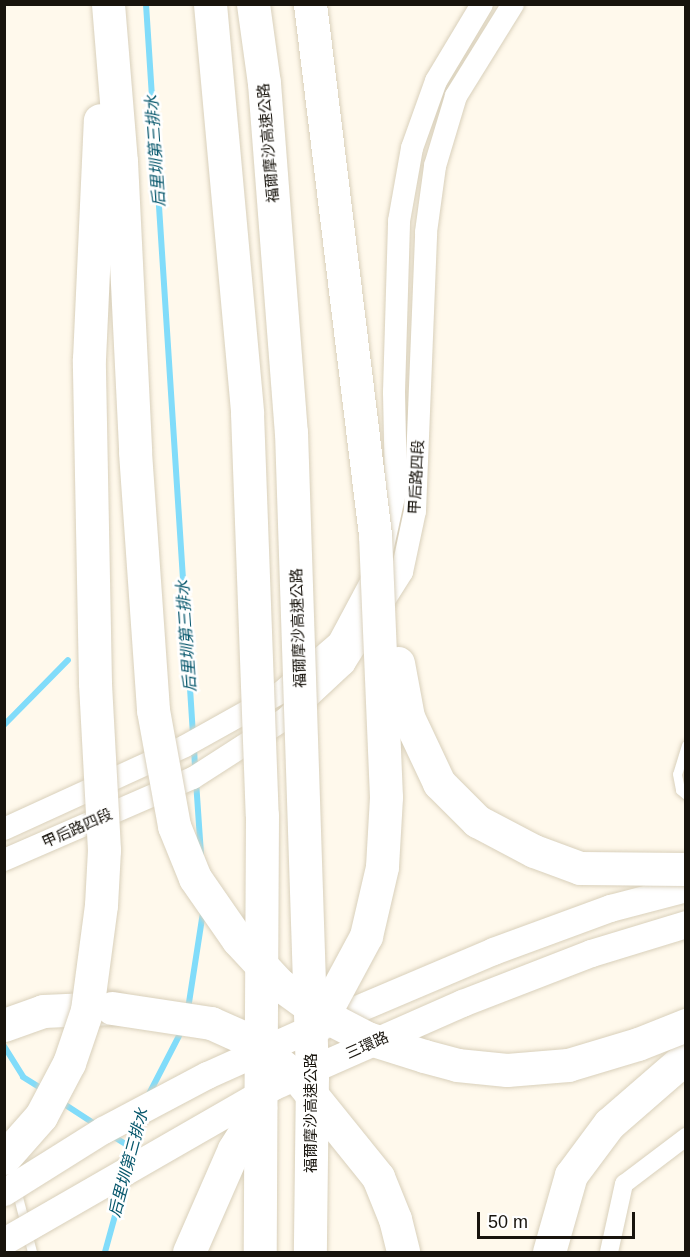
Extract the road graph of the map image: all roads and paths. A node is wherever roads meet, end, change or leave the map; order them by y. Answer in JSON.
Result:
{"nodes":[{"id":1,"x":101,"y":4,"type":"edge"},
{"id":2,"x":108,"y":4,"type":"edge"},
{"id":3,"x":210,"y":4,"type":"edge"},
{"id":4,"x":253,"y":4,"type":"edge"},
{"id":5,"x":310,"y":4,"type":"edge"},
{"id":6,"x":482,"y":4,"type":"edge"},
{"id":7,"x":513,"y":4,"type":"edge"},
{"id":8,"x":375,"y":535,"type":"junction"},
{"id":9,"x":686,"y":745,"type":"edge"},
{"id":10,"x":686,"y":795,"type":"edge"},
{"id":11,"x":4,"y":829,"type":"edge"},
{"id":12,"x":4,"y":860,"type":"edge"},
{"id":13,"x":686,"y":869,"type":"edge"},
{"id":14,"x":686,"y":888,"type":"edge"},
{"id":15,"x":686,"y":924,"type":"edge"},
{"id":16,"x":4,"y":1025,"type":"edge"},
{"id":17,"x":318,"y":1025,"type":"junction"},
{"id":18,"x":686,"y":1025,"type":"edge"},
{"id":19,"x":686,"y":1058,"type":"edge"},
{"id":20,"x":274,"y":1086,"type":"junction"},
{"id":21,"x":686,"y":1137,"type":"edge"},
{"id":22,"x":4,"y":1143,"type":"edge"},
{"id":23,"x":8,"y":1173,"type":"edge"},
{"id":24,"x":4,"y":1241,"type":"edge"},
{"id":25,"x":32,"y":1252,"type":"edge"},
{"id":26,"x":189,"y":1252,"type":"edge"},
{"id":27,"x":260,"y":1252,"type":"edge"},
{"id":28,"x":310,"y":1252,"type":"edge"},
{"id":29,"x":403,"y":1252,"type":"edge"},
{"id":30,"x":549,"y":1252,"type":"edge"},
{"id":31,"x":609,"y":1252,"type":"edge"}],
"edges":[{"from":1,"to":23,"type":"highway","bridge":true},
{"from":2,"to":18,"type":"highway","bridge":true},
{"from":3,"to":27,"type":"highway","bridge":true},
{"from":4,"to":28,"type":"highway","name":"福爾摩沙高速公路","bridge":true},
{"from":5,"to":8,"type":"highway","bridge":true},
{"from":6,"to":11,"type":"street","name":"甲后路四段"},
{"from":7,"to":12,"type":"street","name":"甲后路四段"},
{"from":8,"to":13,"type":"highway","bridge":true},
{"from":8,"to":17,"type":"highway","bridge":true},
{"from":9,"to":10,"type":"lane"},
{"from":14,"to":17,"type":"main road","bridge":true},
{"from":15,"to":20,"type":"main road","name":"三環路","bridge":true},
{"from":16,"to":29,"type":"highway","bridge":true},
{"from":17,"to":20,"type":"main road","bridge":true},
{"from":17,"to":23,"type":"main road","bridge":true},
{"from":19,"to":30,"type":"highway"},
{"from":20,"to":24,"type":"main road","name":"三環路","bridge":true},
{"from":20,"to":26,"type":"highway","bridge":true},
{"from":21,"to":31,"type":"street"},
{"from":22,"to":23,"type":"lane"},
{"from":23,"to":25,"type":"lane"}]}
